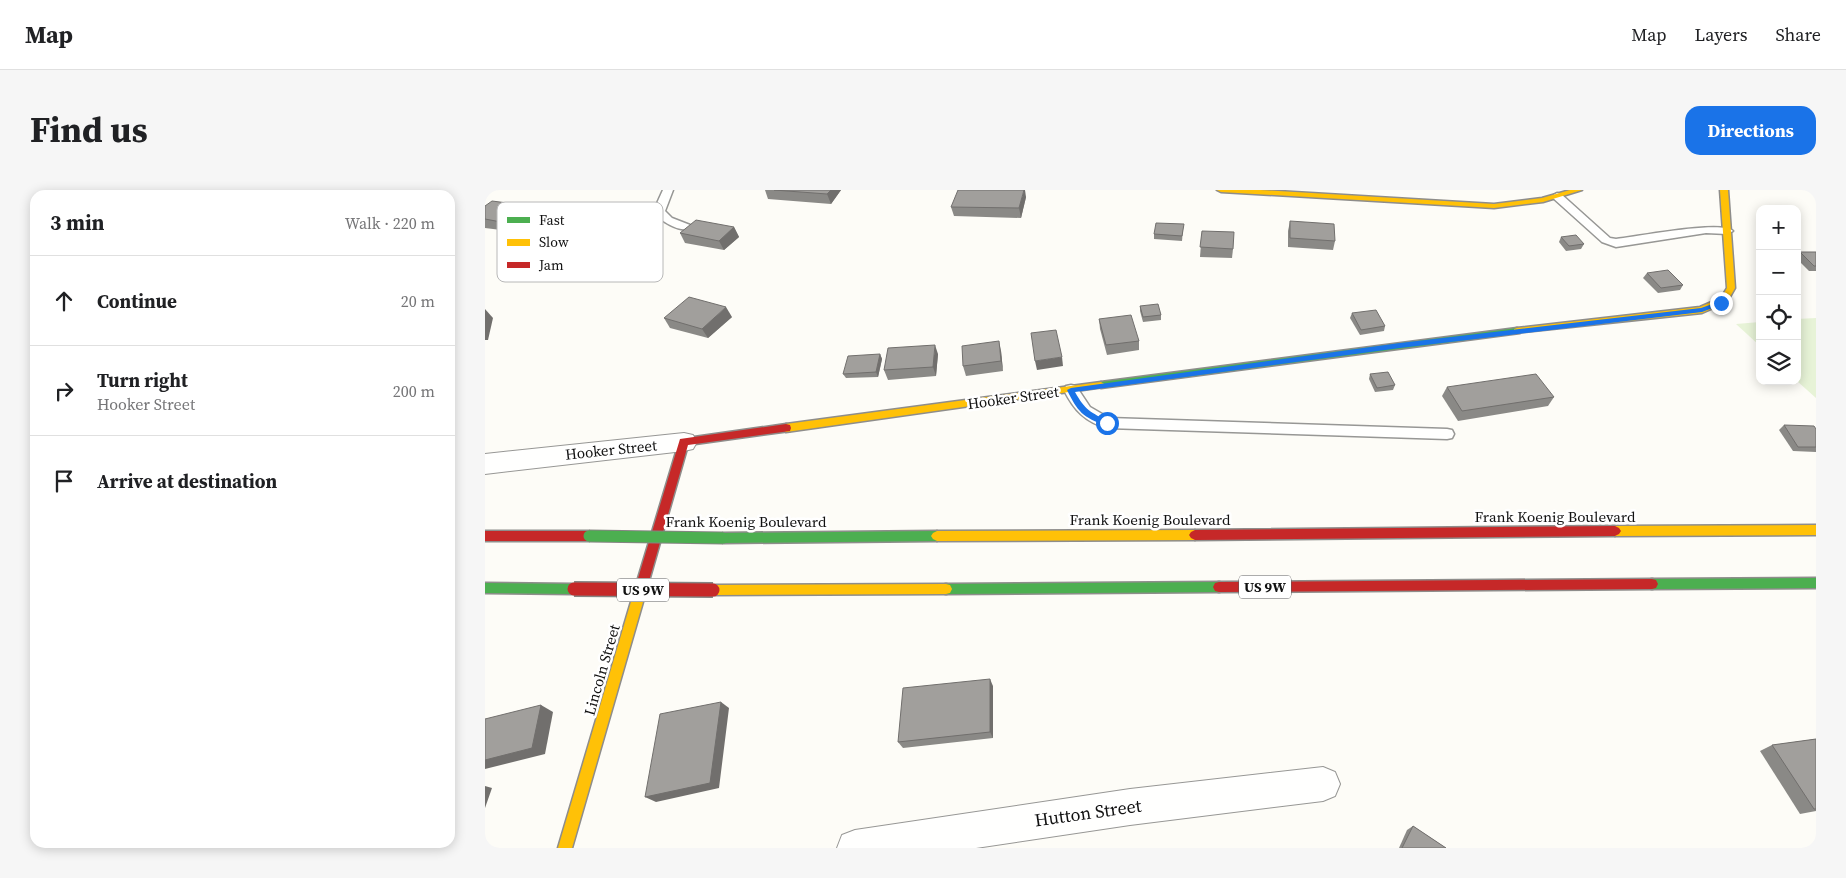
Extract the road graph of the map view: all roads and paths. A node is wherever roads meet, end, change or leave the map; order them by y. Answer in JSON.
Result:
{"nodes":[{"id":1,"x":668,"y":190,"type":"edge"},
{"id":2,"x":1221,"y":190,"type":"edge"},
{"id":3,"x":1578,"y":190,"type":"edge"},
{"id":4,"x":1724,"y":190,"type":"edge"},
{"id":5,"x":1557,"y":196,"type":"junction"},
{"id":6,"x":663,"y":202,"type":"edge"},
{"id":7,"x":663,"y":216,"type":"edge"},
{"id":8,"x":687,"y":227,"type":"edge"},
{"id":9,"x":1727,"y":231,"type":"junction"},
{"id":10,"x":1071,"y":390,"type":"junction"},
{"id":11,"x":1447,"y":434,"type":"dead end"},
{"id":12,"x":685,"y":442,"type":"junction"},
{"id":13,"x":485,"y":464,"type":"edge"},
{"id":14,"x":1816,"y":530,"type":"edge"},
{"id":15,"x":485,"y":536,"type":"edge"},
{"id":16,"x":1816,"y":583,"type":"edge"},
{"id":17,"x":485,"y":588,"type":"edge"},
{"id":18,"x":1323,"y":784,"type":"dead end"},
{"id":19,"x":565,"y":848,"type":"edge"},
{"id":20,"x":855,"y":848,"type":"edge"}],
"edges":[{"from":1,"to":6,"type":"lane"},
{"from":2,"to":5,"type":"main road"},
{"from":3,"to":5,"type":"main road"},
{"from":4,"to":9,"type":"main road","name":"Hooker Street"},
{"from":5,"to":9,"type":"lane"},
{"from":7,"to":8,"type":"lane"},
{"from":9,"to":10,"type":"main road","name":"Hooker Street"},
{"from":10,"to":11,"type":"lane"},
{"from":10,"to":12,"type":"main road","name":"Hooker Street"},
{"from":12,"to":13,"type":"street","name":"Hooker Street"},
{"from":12,"to":19,"type":"main road","name":"Lincoln Street"},
{"from":14,"to":15,"type":"main road","name":"Frank Koenig Boulevard","bridge":true},
{"from":16,"to":17,"type":"main road","number":"US 9W","bridge":true},
{"from":18,"to":20,"type":"street","name":"Hutton Street"}]}
